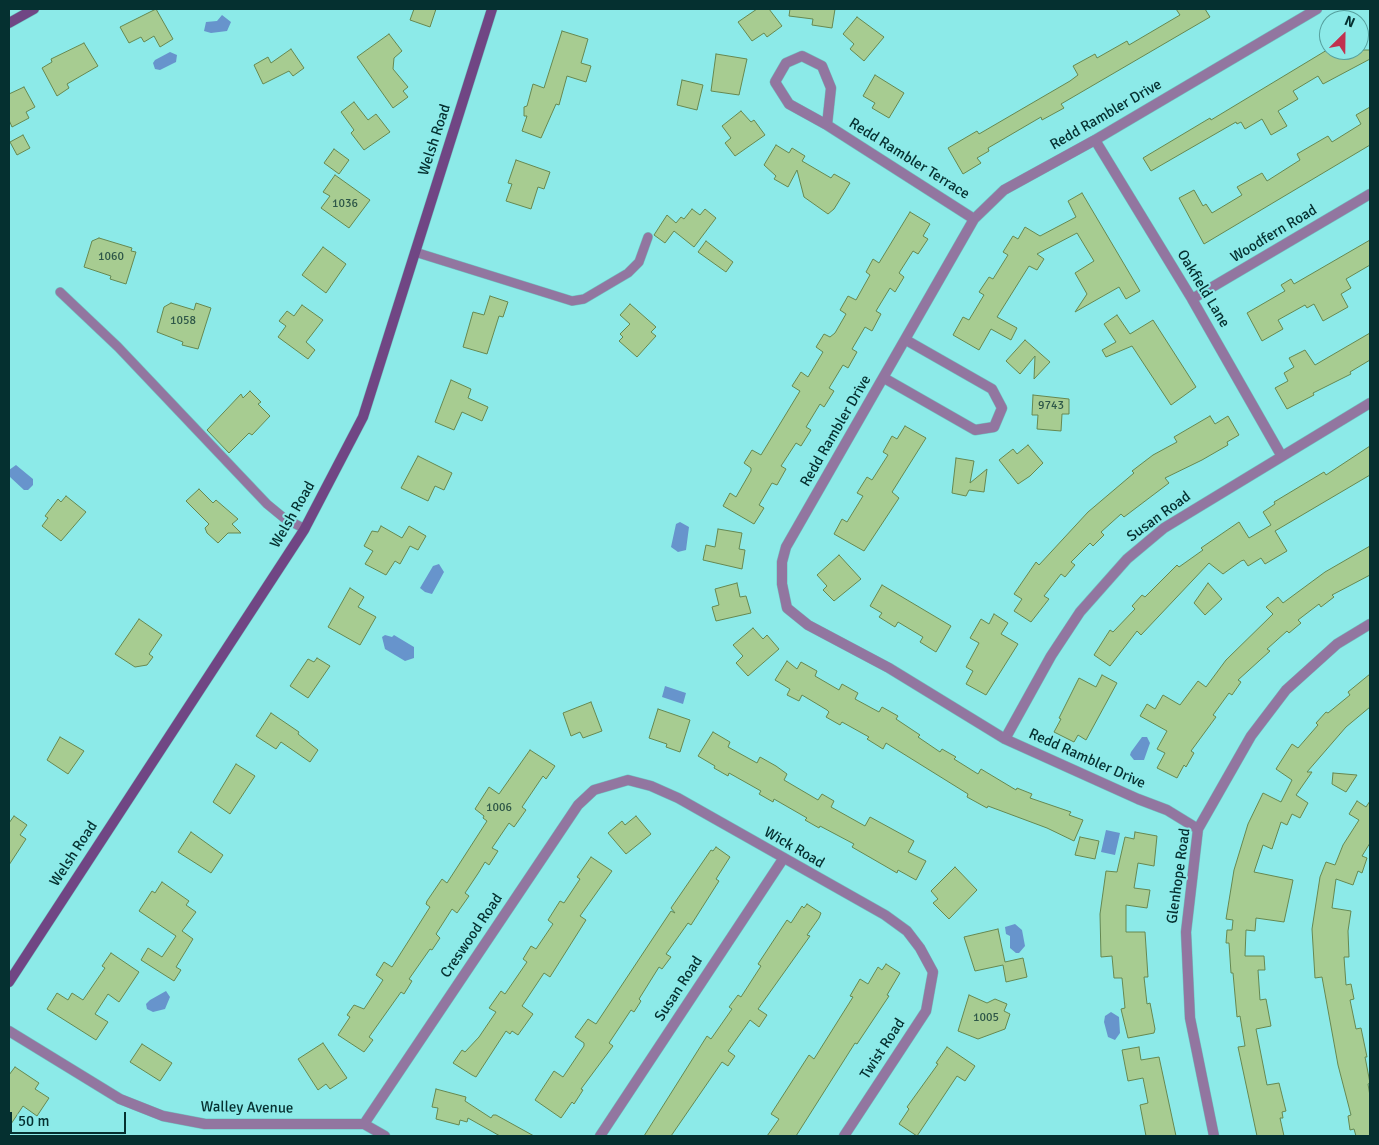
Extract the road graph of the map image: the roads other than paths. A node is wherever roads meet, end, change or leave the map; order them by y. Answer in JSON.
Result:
{"nodes":[{"id":1,"x":34,"y":9,"type":"edge"},
{"id":2,"x":492,"y":9,"type":"edge"},
{"id":3,"x":1317,"y":9,"type":"edge"},
{"id":4,"x":9,"y":23,"type":"edge"},
{"id":5,"x":827,"y":125,"type":"junction"},
{"id":6,"x":1095,"y":140,"type":"junction"},
{"id":7,"x":1370,"y":194,"type":"edge"},
{"id":8,"x":974,"y":219,"type":"junction"},
{"id":9,"x":648,"y":237,"type":"dead end"},
{"id":10,"x":415,"y":252,"type":"junction"},
{"id":11,"x":60,"y":292,"type":"dead end"},
{"id":12,"x":1192,"y":299,"type":"junction"},
{"id":13,"x":906,"y":340,"type":"junction"},
{"id":14,"x":884,"y":378,"type":"junction"},
{"id":15,"x":1370,"y":403,"type":"edge"},
{"id":16,"x":1281,"y":455,"type":"junction"},
{"id":17,"x":305,"y":529,"type":"junction"},
{"id":18,"x":1370,"y":624,"type":"edge"},
{"id":19,"x":1005,"y":739,"type":"junction"},
{"id":20,"x":620,"y":782,"type":"joint"},
{"id":21,"x":1198,"y":829,"type":"junction"},
{"id":22,"x":783,"y":859,"type":"junction"},
{"id":23,"x":932,"y":972,"type":"joint"},
{"id":24,"x":9,"y":982,"type":"edge"},
{"id":25,"x":9,"y":1030,"type":"edge"},
{"id":26,"x":364,"y":1124,"type":"junction"},
{"id":27,"x":385,"y":1136,"type":"edge"},
{"id":28,"x":600,"y":1136,"type":"edge"},
{"id":29,"x":844,"y":1136,"type":"edge"},
{"id":30,"x":1214,"y":1136,"type":"edge"}],
"edges":[{"from":1,"to":4,"type":"main road"},
{"from":2,"to":10,"type":"main road","name":"Welsh Road"},
{"from":3,"to":6,"type":"street","name":"Redd Rambler Drive"},
{"from":5,"to":5,"type":"street","name":"Redd Rambler Terrace"},
{"from":5,"to":8,"type":"street","name":"Redd Rambler Terrace"},
{"from":6,"to":8,"type":"street","name":"Redd Rambler Drive"},
{"from":6,"to":12,"type":"street","name":"Oakfield Lane"},
{"from":7,"to":12,"type":"street","name":"Woodfern Road"},
{"from":8,"to":13,"type":"street","name":"Redd Rambler Drive"},
{"from":9,"to":10,"type":"lane"},
{"from":10,"to":17,"type":"main road","name":"Welsh Road"},
{"from":11,"to":17,"type":"lane"},
{"from":12,"to":16,"type":"street","name":"Oakfield Lane"},
{"from":13,"to":14,"type":"street","name":"Redd Rambler Drive"},
{"from":13,"to":14,"type":"street"},
{"from":14,"to":19,"type":"street","name":"Redd Rambler Drive"},
{"from":15,"to":16,"type":"street","name":"Susan Road"},
{"from":16,"to":19,"type":"street","name":"Susan Road"},
{"from":17,"to":24,"type":"main road","name":"Welsh Road"},
{"from":18,"to":21,"type":"street","name":"Glenhope Road"},
{"from":19,"to":21,"type":"street","name":"Redd Rambler Drive"},
{"from":20,"to":22,"type":"street","name":"Wick Road"},
{"from":20,"to":26,"type":"street","name":"Creswood Road"},
{"from":21,"to":30,"type":"street","name":"Glenhope Road"},
{"from":22,"to":23,"type":"street","name":"Wick Road"},
{"from":22,"to":28,"type":"street","name":"Susan Road"},
{"from":23,"to":29,"type":"street","name":"Twist Road"},
{"from":25,"to":26,"type":"street","name":"Walley Avenue"},
{"from":26,"to":27,"type":"street","name":"Walley Avenue"}]}
